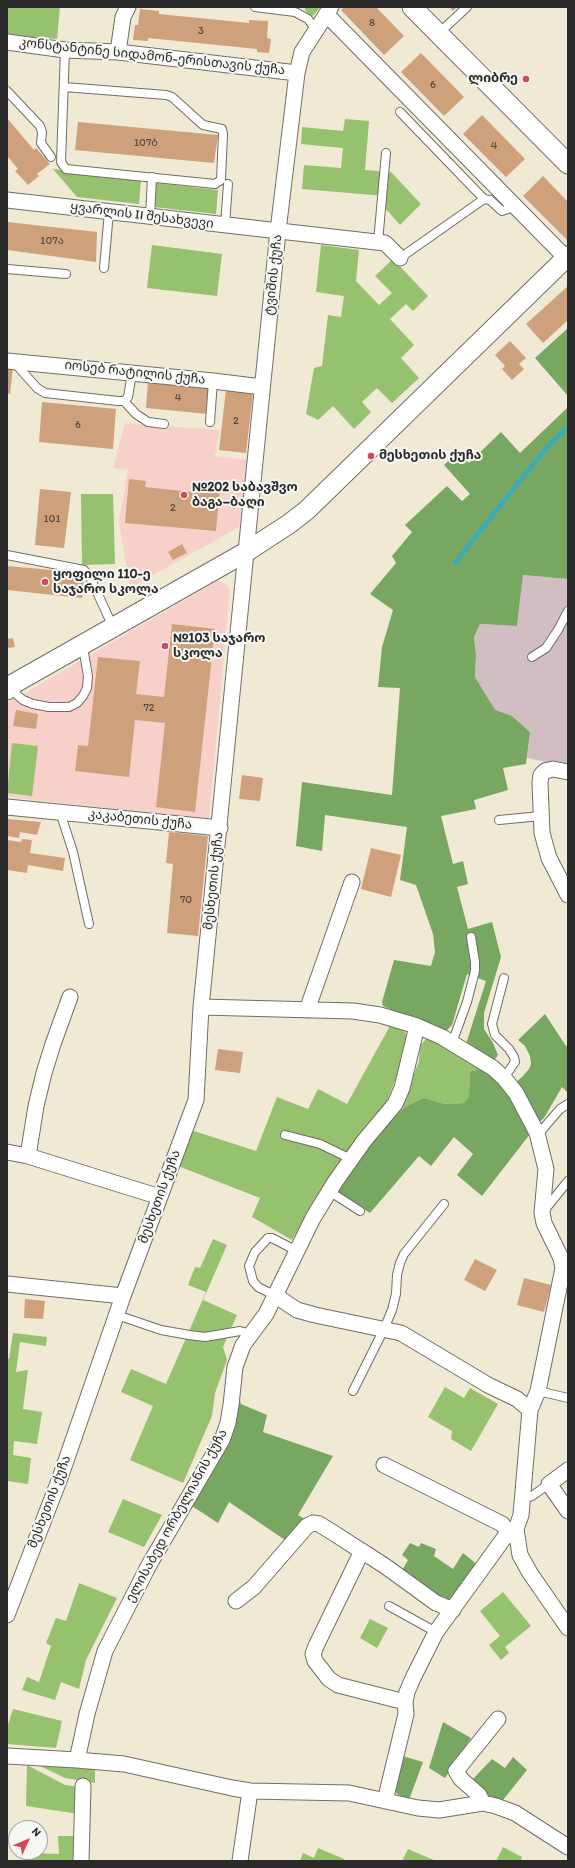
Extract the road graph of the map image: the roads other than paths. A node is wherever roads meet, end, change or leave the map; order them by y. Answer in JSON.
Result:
{"nodes":[{"id":1,"x":128,"y":7,"type":"edge"},
{"id":2,"x":255,"y":7,"type":"edge"},
{"id":3,"x":412,"y":7,"type":"edge"},
{"id":4,"x":467,"y":7,"type":"edge"},
{"id":5,"x":295,"y":9,"type":"edge"},
{"id":6,"x":329,"y":11,"type":"edge"},
{"id":7,"x":316,"y":30,"type":"junction"},
{"id":8,"x":438,"y":34,"type":"junction"},
{"id":9,"x":7,"y":42,"type":"edge"},
{"id":10,"x":65,"y":50,"type":"junction"},
{"id":11,"x":118,"y":52,"type":"junction"},
{"id":12,"x":297,"y":73,"type":"junction"},
{"id":13,"x":64,"y":87,"type":"junction"},
{"id":14,"x":7,"y":91,"type":"edge"},
{"id":15,"x":400,"y":112,"type":"dead end"},
{"id":16,"x":386,"y":154,"type":"dead end"},
{"id":17,"x":51,"y":157,"type":"dead end"},
{"id":18,"x":568,"y":164,"type":"edge"},
{"id":19,"x":152,"y":177,"type":"junction"},
{"id":20,"x":228,"y":184,"type":"dead end"},
{"id":21,"x":484,"y":198,"type":"junction"},
{"id":22,"x":7,"y":200,"type":"edge"},
{"id":23,"x":513,"y":204,"type":"junction"},
{"id":24,"x":109,"y":212,"type":"junction"},
{"id":25,"x":150,"y":216,"type":"junction"},
{"id":26,"x":225,"y":225,"type":"junction"},
{"id":27,"x":278,"y":231,"type":"junction"},
{"id":28,"x":378,"y":242,"type":"junction"},
{"id":29,"x":400,"y":258,"type":"joint"},
{"id":30,"x":566,"y":261,"type":"edge"},
{"id":31,"x":104,"y":268,"type":"dead end"},
{"id":32,"x":7,"y":269,"type":"edge"},
{"id":33,"x":66,"y":274,"type":"dead end"},
{"id":34,"x":10,"y":361,"type":"edge"},
{"id":35,"x":132,"y":373,"type":"junction"},
{"id":36,"x":213,"y":381,"type":"junction"},
{"id":37,"x":262,"y":387,"type":"junction"},
{"id":38,"x":124,"y":401,"type":"junction"},
{"id":39,"x":210,"y":422,"type":"dead end"},
{"id":40,"x":164,"y":424,"type":"dead end"},
{"id":41,"x":246,"y":552,"type":"junction"},
{"id":42,"x":7,"y":555,"type":"edge"},
{"id":43,"x":568,"y":611,"type":"edge"},
{"id":44,"x":113,"y":627,"type":"junction"},
{"id":45,"x":80,"y":646,"type":"junction"},
{"id":46,"x":532,"y":657,"type":"dead end"},
{"id":47,"x":9,"y":686,"type":"edge"},
{"id":48,"x":568,"y":772,"type":"edge"},
{"id":49,"x":7,"y":807,"type":"edge"},
{"id":50,"x":60,"y":812,"type":"junction"},
{"id":51,"x":541,"y":816,"type":"junction"},
{"id":52,"x":499,"y":820,"type":"dead end"},
{"id":53,"x":220,"y":828,"type":"junction"},
{"id":54,"x":352,"y":882,"type":"dead end"},
{"id":55,"x":568,"y":895,"type":"edge"},
{"id":56,"x":89,"y":924,"type":"dead end"},
{"id":57,"x":471,"y":937,"type":"dead end"},
{"id":58,"x":504,"y":978,"type":"dead end"},
{"id":59,"x":70,"y":997,"type":"dead end"},
{"id":60,"x":201,"y":1007,"type":"junction"},
{"id":61,"x":307,"y":1010,"type":"junction"},
{"id":62,"x":417,"y":1026,"type":"junction"},
{"id":63,"x":452,"y":1043,"type":"junction"},
{"id":64,"x":504,"y":1078,"type":"junction"},
{"id":65,"x":568,"y":1104,"type":"edge"},
{"id":66,"x":537,"y":1133,"type":"junction"},
{"id":67,"x":285,"y":1135,"type":"dead end"},
{"id":68,"x":7,"y":1152,"type":"edge"},
{"id":69,"x":28,"y":1156,"type":"junction"},
{"id":70,"x":351,"y":1159,"type":"junction"},
{"id":71,"x":568,"y":1181,"type":"edge"},
{"id":72,"x":329,"y":1191,"type":"junction"},
{"id":73,"x":160,"y":1197,"type":"junction"},
{"id":74,"x":444,"y":1204,"type":"dead end"},
{"id":75,"x":360,"y":1211,"type":"dead end"},
{"id":76,"x":542,"y":1213,"type":"junction"},
{"id":77,"x":297,"y":1252,"type":"junction"},
{"id":78,"x":7,"y":1284,"type":"edge"},
{"id":79,"x":124,"y":1296,"type":"junction"},
{"id":80,"x":276,"y":1296,"type":"junction"},
{"id":81,"x":117,"y":1315,"type":"junction"},
{"id":82,"x":384,"y":1329,"type":"junction"},
{"id":83,"x":251,"y":1334,"type":"junction"},
{"id":84,"x":353,"y":1391,"type":"dead end"},
{"id":85,"x":538,"y":1391,"type":"junction"},
{"id":86,"x":568,"y":1398,"type":"edge"},
{"id":87,"x":530,"y":1410,"type":"junction"},
{"id":88,"x":384,"y":1465,"type":"dead end"},
{"id":89,"x":568,"y":1470,"type":"edge"},
{"id":90,"x":549,"y":1484,"type":"junction"},
{"id":91,"x":523,"y":1499,"type":"junction"},
{"id":92,"x":568,"y":1511,"type":"edge"},
{"id":93,"x":512,"y":1531,"type":"junction"},
{"id":94,"x":362,"y":1551,"type":"junction"},
{"id":95,"x":236,"y":1601,"type":"dead end"},
{"id":96,"x":389,"y":1606,"type":"dead end"},
{"id":97,"x":452,"y":1610,"type":"junction"},
{"id":98,"x":7,"y":1615,"type":"edge"},
{"id":99,"x":568,"y":1628,"type":"edge"},
{"id":100,"x":436,"y":1632,"type":"junction"},
{"id":101,"x":405,"y":1702,"type":"junction"},
{"id":102,"x":498,"y":1719,"type":"dead end"},
{"id":103,"x":7,"y":1756,"type":"edge"},
{"id":104,"x":77,"y":1760,"type":"junction"},
{"id":105,"x":83,"y":1786,"type":"dead end"},
{"id":106,"x":250,"y":1791,"type":"junction"},
{"id":107,"x":385,"y":1801,"type":"junction"},
{"id":108,"x":483,"y":1804,"type":"junction"},
{"id":109,"x":568,"y":1847,"type":"edge"},
{"id":110,"x":80,"y":1861,"type":"edge"},
{"id":111,"x":240,"y":1861,"type":"edge"}],
"edges":[{"from":1,"to":11,"type":"street"},
{"from":2,"to":5,"type":"lane"},
{"from":3,"to":8,"type":"street"},
{"from":4,"to":8,"type":"lane"},
{"from":5,"to":7,"type":"lane"},
{"from":6,"to":7,"type":"street","name":"ტვიშის ქუჩა"},
{"from":6,"to":23,"type":"street"},
{"from":7,"to":12,"type":"street","name":"ტვიშის ქუჩა"},
{"from":8,"to":18,"type":"street"},
{"from":9,"to":10,"type":"street","name":"კონსტანტინე სიდამონ-ერისთავის ქუჩა"},
{"from":10,"to":11,"type":"street","name":"კონსტანტინე სიდამონ-ერისთავის ქუჩა"},
{"from":10,"to":13,"type":"lane"},
{"from":11,"to":12,"type":"street","name":"კონსტანტინე სიდამონ-ერისთავის ქუჩა"},
{"from":12,"to":27,"type":"street","name":"ტვიშის ქუჩა"},
{"from":13,"to":19,"type":"lane"},
{"from":13,"to":19,"type":"lane"},
{"from":14,"to":17,"type":"lane"},
{"from":15,"to":21,"type":"lane"},
{"from":16,"to":28,"type":"lane"},
{"from":19,"to":25,"type":"lane"},
{"from":20,"to":26,"type":"lane"},
{"from":21,"to":23,"type":"lane"},
{"from":21,"to":29,"type":"lane"},
{"from":22,"to":24,"type":"street","name":"ყვარლის II შესახვევი"},
{"from":23,"to":30,"type":"street"},
{"from":24,"to":25,"type":"street","name":"ყვარლის II შესახვევი"},
{"from":24,"to":31,"type":"lane"},
{"from":25,"to":26,"type":"street","name":"ყვარლის II შესახვევი"},
{"from":26,"to":27,"type":"street","name":"ყვარლის II შესახვევი"},
{"from":27,"to":28,"type":"street","name":"ყვარლის II შესახვევი"},
{"from":27,"to":37,"type":"street","name":"ტვიშის ქუჩა"},
{"from":28,"to":29,"type":"street"},
{"from":30,"to":41,"type":"street"},
{"from":32,"to":33,"type":"lane"},
{"from":34,"to":35,"type":"street","name":"იოსებ რატილის ქუჩა"},
{"from":34,"to":38,"type":"lane"},
{"from":35,"to":36,"type":"street","name":"იოსებ რატილის ქუჩა"},
{"from":35,"to":38,"type":"lane"},
{"from":36,"to":37,"type":"street","name":"იოსებ რატილის ქუჩა"},
{"from":36,"to":39,"type":"lane"},
{"from":37,"to":41,"type":"street","name":"ტვიშის ქუჩა"},
{"from":38,"to":40,"type":"lane"},
{"from":41,"to":44,"type":"street"},
{"from":41,"to":53,"type":"street","name":"მესხეთის ქუჩა"},
{"from":42,"to":44,"type":"lane"},
{"from":43,"to":46,"type":"lane"},
{"from":44,"to":45,"type":"street"},
{"from":45,"to":47,"type":"street"},
{"from":45,"to":47,"type":"lane"},
{"from":48,"to":51,"type":"street"},
{"from":49,"to":50,"type":"street","name":"კაკაბეთის ქუჩა"},
{"from":50,"to":53,"type":"street","name":"კაკაბეთის ქუჩა"},
{"from":50,"to":56,"type":"lane"},
{"from":51,"to":52,"type":"lane"},
{"from":51,"to":55,"type":"street"},
{"from":53,"to":60,"type":"street","name":"მესხეთის ქუჩა"},
{"from":54,"to":61,"type":"street"},
{"from":57,"to":63,"type":"lane"},
{"from":58,"to":64,"type":"lane"},
{"from":59,"to":69,"type":"street"},
{"from":60,"to":61,"type":"street"},
{"from":60,"to":73,"type":"street","name":"მესხეთის ქუჩა"},
{"from":61,"to":62,"type":"street"},
{"from":62,"to":63,"type":"street"},
{"from":62,"to":70,"type":"street","name":"ელისაბედ ორბელიანის ქუჩა"},
{"from":63,"to":64,"type":"street"},
{"from":64,"to":66,"type":"street"},
{"from":65,"to":66,"type":"lane"},
{"from":66,"to":76,"type":"street"},
{"from":67,"to":70,"type":"lane"},
{"from":68,"to":69,"type":"street"},
{"from":69,"to":73,"type":"street"},
{"from":70,"to":72,"type":"street","name":"ელისაბედ ორბელიანის ქუჩა"},
{"from":71,"to":76,"type":"lane"},
{"from":72,"to":75,"type":"lane"},
{"from":72,"to":77,"type":"street","name":"ელისაბედ ორბელიანის ქუჩა"},
{"from":73,"to":79,"type":"street","name":"მესხეთის ქუჩა"},
{"from":74,"to":82,"type":"lane"},
{"from":76,"to":85,"type":"street"},
{"from":77,"to":80,"type":"street","name":"ელისაბედ ორბელიანის ქუჩა"},
{"from":77,"to":80,"type":"lane"},
{"from":78,"to":79,"type":"street"},
{"from":79,"to":81,"type":"street","name":"მესხეთის ქუჩა"},
{"from":80,"to":82,"type":"street"},
{"from":80,"to":83,"type":"street","name":"ელისაბედ ორბელიანის ქუჩა"},
{"from":81,"to":83,"type":"lane"},
{"from":81,"to":98,"type":"street","name":"მესხეთის ქუჩა"},
{"from":82,"to":84,"type":"lane"},
{"from":82,"to":87,"type":"street"},
{"from":83,"to":104,"type":"street","name":"ელისაბედ ორბელიანის ქუჩა"},
{"from":85,"to":86,"type":"lane"},
{"from":85,"to":87,"type":"street"},
{"from":87,"to":91,"type":"street"},
{"from":88,"to":93,"type":"street"},
{"from":89,"to":90,"type":"street"},
{"from":90,"to":91,"type":"lane"},
{"from":90,"to":92,"type":"street"},
{"from":91,"to":93,"type":"street"},
{"from":93,"to":97,"type":"street"},
{"from":93,"to":99,"type":"street"},
{"from":94,"to":95,"type":"street"},
{"from":94,"to":97,"type":"street"},
{"from":94,"to":101,"type":"street"},
{"from":96,"to":100,"type":"lane"},
{"from":97,"to":100,"type":"street"},
{"from":100,"to":101,"type":"street"},
{"from":101,"to":107,"type":"street"},
{"from":102,"to":108,"type":"street"},
{"from":103,"to":104,"type":"street"},
{"from":104,"to":106,"type":"street"},
{"from":105,"to":110,"type":"street"},
{"from":106,"to":107,"type":"street"},
{"from":106,"to":111,"type":"street"},
{"from":107,"to":108,"type":"street"},
{"from":108,"to":109,"type":"street"}]}
